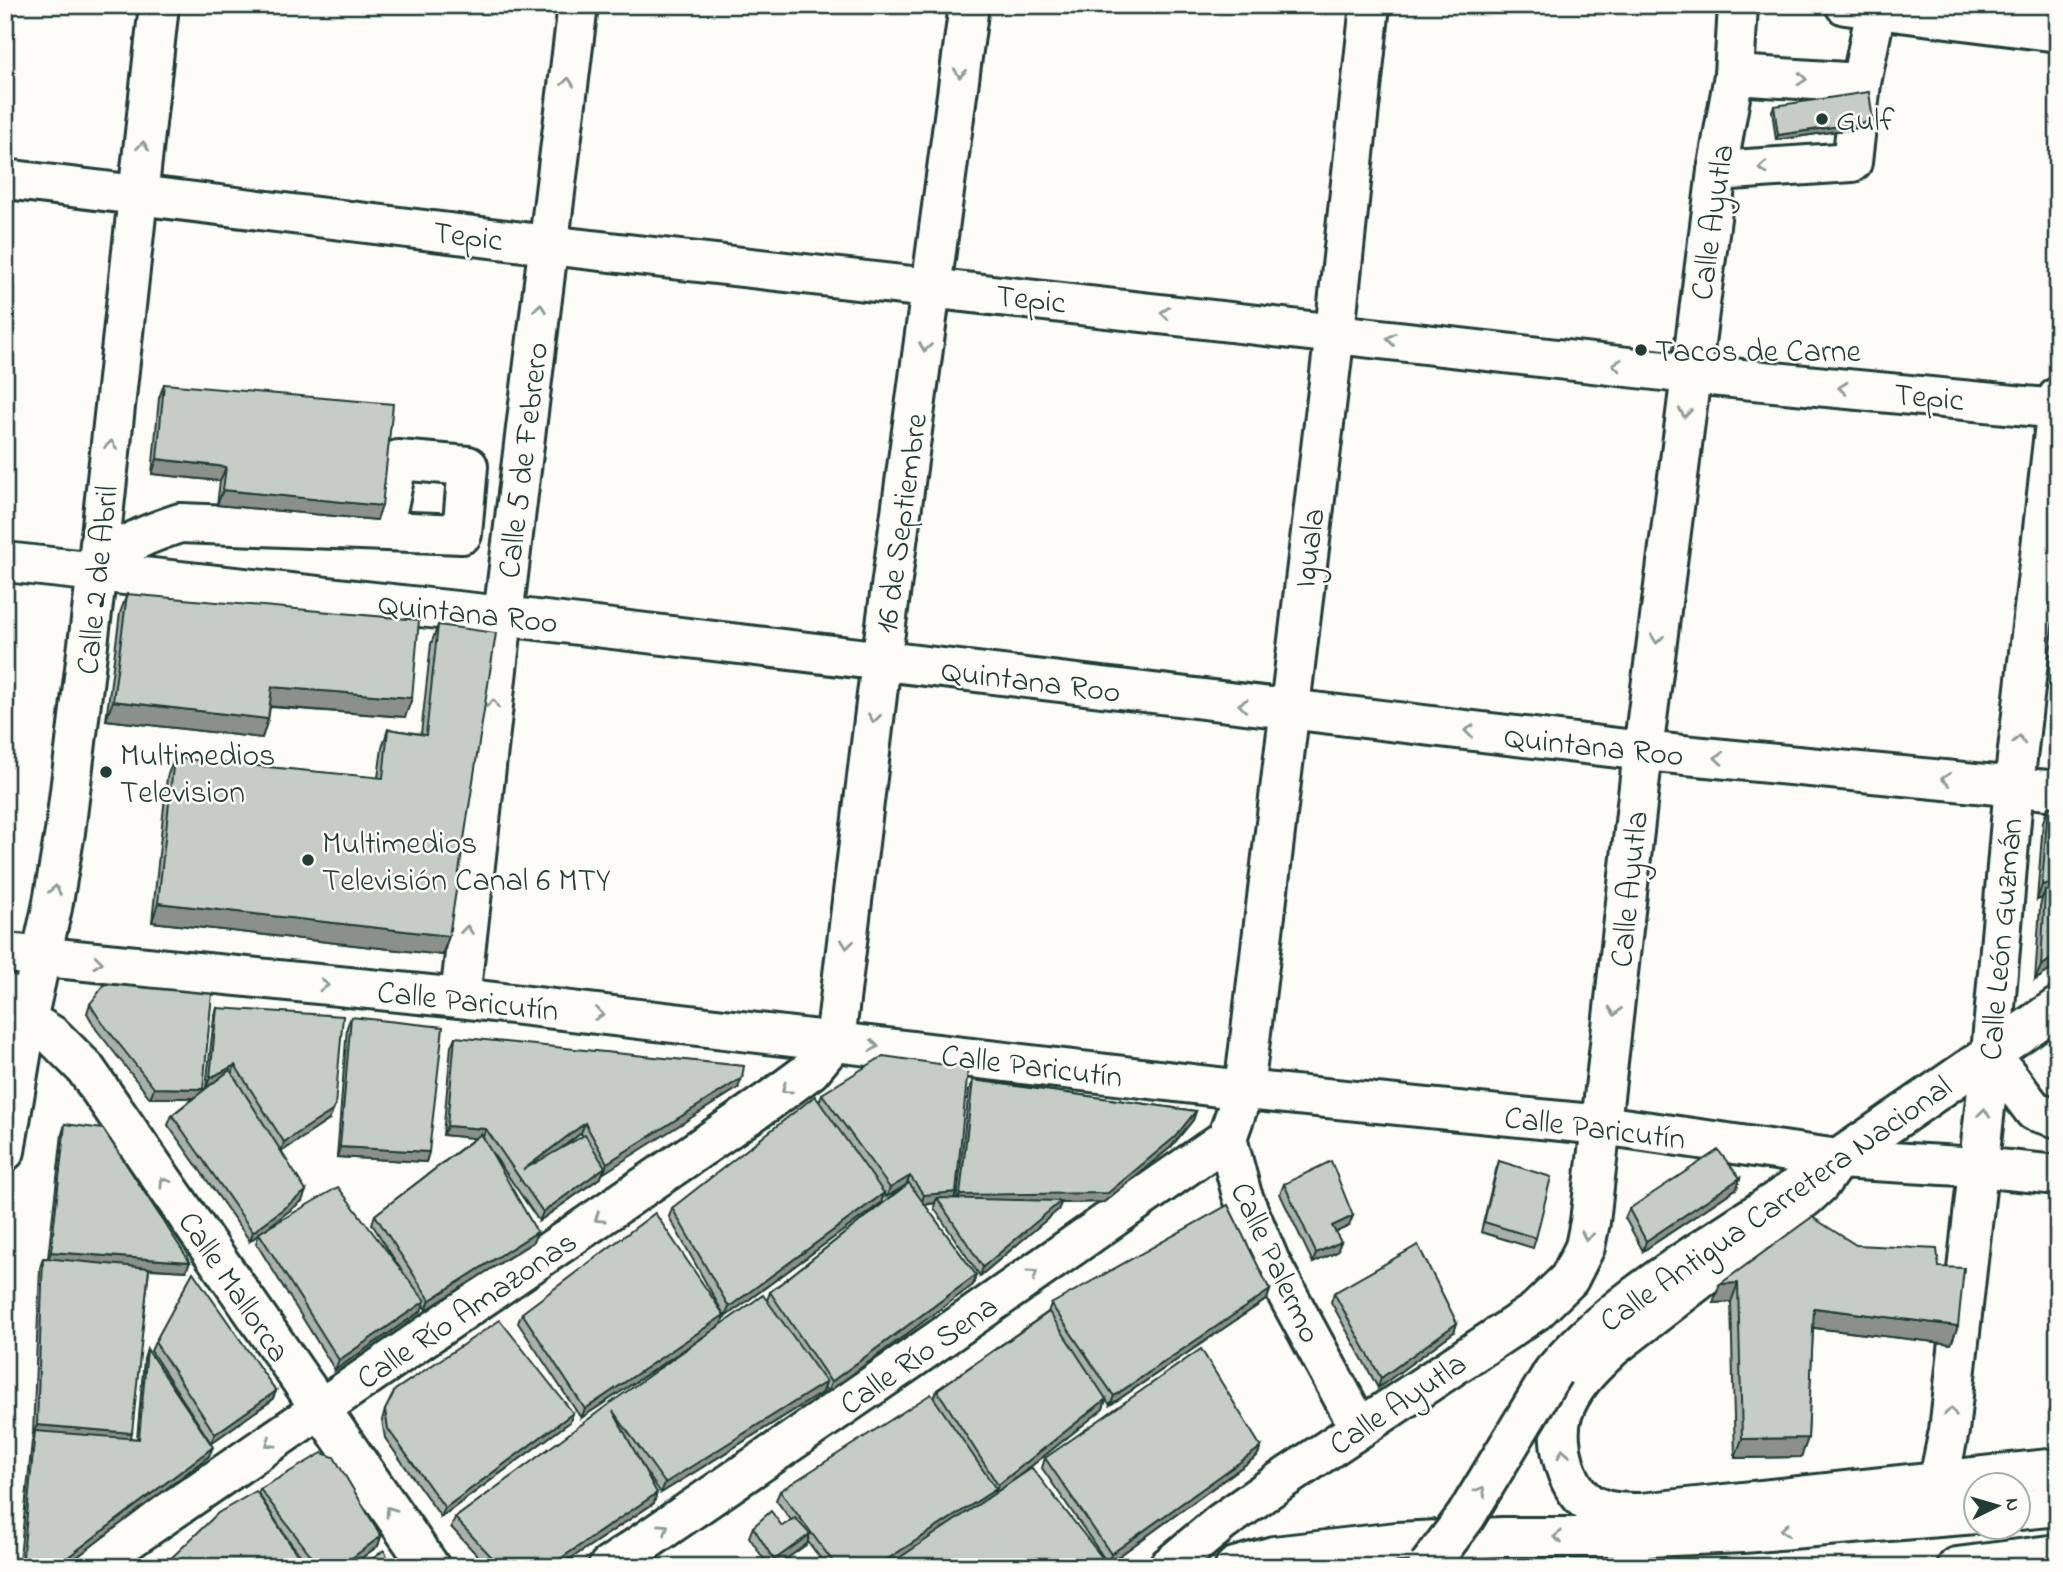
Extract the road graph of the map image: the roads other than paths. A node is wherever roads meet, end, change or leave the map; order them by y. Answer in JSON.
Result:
{"nodes":[{"id":1,"x":159,"y":5,"type":"edge"},
{"id":2,"x":578,"y":5,"type":"edge"},
{"id":3,"x":969,"y":5,"type":"edge"},
{"id":4,"x":1370,"y":5,"type":"edge"},
{"id":5,"x":1738,"y":5,"type":"edge"},
{"id":6,"x":1860,"y":7,"type":"edge"},
{"id":7,"x":2058,"y":32,"type":"edge"},
{"id":8,"x":1734,"y":75,"type":"junction"},
{"id":9,"x":1861,"y":83,"type":"junction"},
{"id":10,"x":1717,"y":171,"type":"junction"},
{"id":11,"x":5,"y":179,"type":"edge"},
{"id":12,"x":138,"y":194,"type":"junction"},
{"id":13,"x":548,"y":245,"type":"junction"},
{"id":14,"x":933,"y":287,"type":"junction"},
{"id":15,"x":1335,"y":332,"type":"junction"},
{"id":16,"x":1690,"y":374,"type":"junction"},
{"id":17,"x":2057,"y":405,"type":"edge"},
{"id":18,"x":468,"y":466,"type":"junction"},
{"id":19,"x":520,"y":469,"type":"junction"},
{"id":20,"x":383,"y":530,"type":"junction"},
{"id":21,"x":5,"y":562,"type":"edge"},
{"id":22,"x":97,"y":572,"type":"junction"},
{"id":23,"x":503,"y":616,"type":"junction"},
{"id":24,"x":881,"y":662,"type":"junction"},
{"id":25,"x":1288,"y":710,"type":"junction"},
{"id":26,"x":1643,"y":751,"type":"junction"},
{"id":27,"x":2014,"y":785,"type":"junction"},
{"id":28,"x":2058,"y":791,"type":"edge"},
{"id":29,"x":24,"y":955,"type":"edge"},
{"id":30,"x":460,"y":998,"type":"junction"},
{"id":31,"x":16,"y":1006,"type":"edge"},
{"id":32,"x":2058,"y":1007,"type":"edge"},
{"id":33,"x":835,"y":1041,"type":"junction"},
{"id":34,"x":1991,"y":1054,"type":"junction"},
{"id":35,"x":1244,"y":1090,"type":"junction"},
{"id":36,"x":2058,"y":1115,"type":"edge"},
{"id":37,"x":1602,"y":1125,"type":"junction"},
{"id":38,"x":1227,"y":1138,"type":"junction"},
{"id":39,"x":5,"y":1151,"type":"edge"},
{"id":40,"x":1838,"y":1159,"type":"junction"},
{"id":41,"x":1978,"y":1167,"type":"junction"},
{"id":42,"x":2058,"y":1174,"type":"edge"},
{"id":43,"x":319,"y":1409,"type":"junction"},
{"id":44,"x":1359,"y":1427,"type":"junction"},
{"id":45,"x":2058,"y":1468,"type":"edge"},
{"id":46,"x":1929,"y":1481,"type":"junction"},
{"id":47,"x":2058,"y":1506,"type":"edge"},
{"id":48,"x":1696,"y":1508,"type":"junction"},
{"id":49,"x":2032,"y":1509,"type":"edge"},
{"id":50,"x":1962,"y":1515,"type":"edge"},
{"id":51,"x":1830,"y":1527,"type":"junction"},
{"id":52,"x":1743,"y":1534,"type":"junction"},
{"id":53,"x":2058,"y":1554,"type":"edge"},
{"id":54,"x":89,"y":1567,"type":"edge"},
{"id":55,"x":430,"y":1567,"type":"edge"},
{"id":56,"x":607,"y":1567,"type":"edge"},
{"id":57,"x":1168,"y":1567,"type":"edge"},
{"id":58,"x":1235,"y":1567,"type":"edge"},
{"id":59,"x":1428,"y":1567,"type":"edge"},
{"id":60,"x":1957,"y":1567,"type":"edge"}],
"edges":[{"from":12,"to":1,"type":"main road","name":"Calle 2 de Abril","one_way":true},
{"from":13,"to":2,"type":"main road","name":"Calle 5 de Febrero","one_way":true},
{"from":3,"to":14,"type":"main road","name":"16 de Septiembre","one_way":true},
{"from":4,"to":15,"type":"main road","name":"Iguala"},
{"from":5,"to":8,"type":"main road","name":"Calle Ayutla"},
{"from":6,"to":7,"type":"main road"},
{"from":6,"to":9,"type":"main road"},
{"from":8,"to":9,"type":"main road","one_way":true},
{"from":8,"to":10,"type":"main road","name":"Calle Ayutla"},
{"from":9,"to":10,"type":"main road","one_way":true},
{"from":10,"to":16,"type":"main road","name":"Calle Ayutla"},
{"from":11,"to":12,"type":"main road","name":"Tepic"},
{"from":12,"to":13,"type":"main road","name":"Tepic"},
{"from":22,"to":12,"type":"main road","name":"Calle 2 de Abril","one_way":true},
{"from":13,"to":14,"type":"main road","name":"Tepic"},
{"from":19,"to":13,"type":"main road","name":"Calle 5 de Febrero","one_way":true},
{"from":15,"to":14,"type":"main road","name":"Tepic","one_way":true},
{"from":14,"to":24,"type":"main road","name":"16 de Septiembre","one_way":true},
{"from":16,"to":15,"type":"main road","name":"Tepic","one_way":true},
{"from":15,"to":25,"type":"main road","name":"Iguala"},
{"from":17,"to":16,"type":"main road","name":"Tepic","one_way":true},
{"from":16,"to":26,"type":"main road","name":"Calle Ayutla","one_way":true},
{"from":27,"to":17,"type":"main road","name":"Calle León Guzmán","one_way":true},
{"from":18,"to":19,"type":"main road"},
{"from":18,"to":20,"type":"main road"},
{"from":18,"to":20,"type":"main road"},
{"from":19,"to":23,"type":"main road","name":"Calle 5 de Febrero"},
{"from":20,"to":22,"type":"main road"},
{"from":21,"to":22,"type":"main road","name":"Quintana Roo"},
{"from":22,"to":23,"type":"main road","name":"Quintana Roo"},
{"from":29,"to":22,"type":"main road","name":"Calle 2 de Abril","one_way":true},
{"from":23,"to":24,"type":"main road","name":"Quintana Roo"},
{"from":30,"to":23,"type":"main road","name":"Calle 5 de Febrero","one_way":true},
{"from":25,"to":24,"type":"main road","name":"Quintana Roo","one_way":true},
{"from":24,"to":33,"type":"main road","name":"16 de Septiembre","one_way":true},
{"from":26,"to":25,"type":"main road","name":"Quintana Roo","one_way":true},
{"from":25,"to":35,"type":"main road","name":"Iguala"},
{"from":27,"to":26,"type":"main road","name":"Quintana Roo","one_way":true},
{"from":26,"to":37,"type":"main road","name":"Calle Ayutla","one_way":true},
{"from":27,"to":28,"type":"main road","name":"Quintana Roo"},
{"from":27,"to":34,"type":"main road","name":"Calle León Guzmán"},
{"from":29,"to":30,"type":"main road","name":"Calle Paricutín","one_way":true},
{"from":29,"to":31,"type":"main road","name":"Calle 2 de Abril"},
{"from":30,"to":33,"type":"main road","name":"Calle Paricutín","one_way":true},
{"from":31,"to":39,"type":"main road","name":"Calle 2 de Abril"},
{"from":43,"to":31,"type":"main road","name":"Calle Mallorca","one_way":true},
{"from":32,"to":34,"type":"main road","name":"Calle Antigua Carretera Nacional"},
{"from":33,"to":35,"type":"main road","name":"Calle Paricutín","one_way":true},
{"from":33,"to":43,"type":"main road","name":"Calle Río Amazonas","one_way":true},
{"from":34,"to":36,"type":"main road"},
{"from":34,"to":40,"type":"main road","name":"Calle Antigua Carretera Nacional"},
{"from":41,"to":34,"type":"main road","name":"Calle León Guzmán","one_way":true},
{"from":35,"to":37,"type":"main road","name":"Calle Paricutín"},
{"from":35,"to":38,"type":"main road"},
{"from":37,"to":40,"type":"main road","name":"Calle Paricutín"},
{"from":37,"to":44,"type":"main road","name":"Calle Ayutla","one_way":true},
{"from":38,"to":44,"type":"main road","name":"Calle Palermo"},
{"from":56,"to":38,"type":"main road","name":"Calle Río Sena","one_way":true},
{"from":40,"to":41,"type":"main road","name":"Calle Paricutín"},
{"from":48,"to":40,"type":"main road","one_way":true},
{"from":59,"to":40,"type":"main road","name":"Calle Antigua Carretera Nacional","one_way":true,"bridge":true},
{"from":41,"to":42,"type":"main road","name":"Calle Paricutín"},
{"from":46,"to":41,"type":"main road","name":"Calle León Guzmán","one_way":true},
{"from":43,"to":54,"type":"main road","name":"Calle Río Amazonas","one_way":true},
{"from":55,"to":43,"type":"main road","name":"Calle Mallorca","one_way":true},
{"from":44,"to":57,"type":"main road","name":"Calle Ayutla"},
{"from":45,"to":46,"type":"main road"},
{"from":46,"to":48,"type":"main road"},
{"from":46,"to":51,"type":"main road"},
{"from":47,"to":49,"type":"main road"},
{"from":48,"to":52,"type":"main road"},
{"from":50,"to":51,"type":"main road"},
{"from":51,"to":52,"type":"main road","one_way":true},
{"from":52,"to":58,"type":"main road","one_way":true},
{"from":53,"to":60,"type":"main road"}]}
